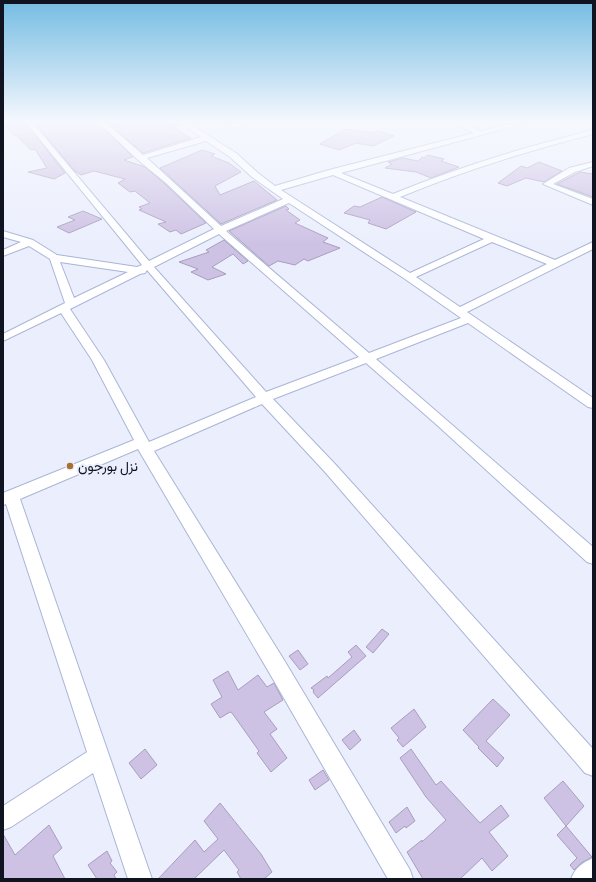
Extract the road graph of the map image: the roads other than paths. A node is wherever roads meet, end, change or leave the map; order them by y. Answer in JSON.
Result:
{"nodes":[{"id":1,"x":60,"y":162,"type":"edge"},
{"id":2,"x":146,"y":162,"type":"edge"},
{"id":3,"x":241,"y":162,"type":"edge"},
{"id":4,"x":371,"y":162,"type":"edge"},
{"id":5,"x":489,"y":162,"type":"edge"},
{"id":6,"x":593,"y":164,"type":"edge"},
{"id":7,"x":332,"y":172,"type":"junction"},
{"id":8,"x":274,"y":189,"type":"junction"},
{"id":9,"x":394,"y":197,"type":"junction"},
{"id":10,"x":290,"y":199,"type":"junction"},
{"id":11,"x":593,"y":202,"type":"edge"},
{"id":12,"x":220,"y":230,"type":"junction"},
{"id":13,"x":3,"y":234,"type":"edge"},
{"id":14,"x":492,"y":239,"type":"junction"},
{"id":15,"x":30,"y":242,"type":"junction"},
{"id":16,"x":593,"y":245,"type":"edge"},
{"id":17,"x":3,"y":253,"type":"edge"},
{"id":18,"x":54,"y":258,"type":"junction"},
{"id":19,"x":556,"y":264,"type":"junction"},
{"id":20,"x":144,"y":268,"type":"junction"},
{"id":21,"x":409,"y":277,"type":"junction"},
{"id":22,"x":67,"y":307,"type":"junction"},
{"id":23,"x":460,"y":311,"type":"junction"},
{"id":24,"x":470,"y":318,"type":"junction"},
{"id":25,"x":3,"y":338,"type":"edge"},
{"id":26,"x":367,"y":357,"type":"junction"},
{"id":27,"x":264,"y":398,"type":"junction"},
{"id":28,"x":593,"y":404,"type":"edge"},
{"id":29,"x":144,"y":446,"type":"junction"},
{"id":30,"x":7,"y":498,"type":"edge"},
{"id":31,"x":593,"y":556,"type":"edge"},
{"id":32,"x":99,"y":757,"type":"junction"},
{"id":33,"x":593,"y":765,"type":"edge"},
{"id":34,"x":3,"y":819,"type":"edge"},
{"id":35,"x":593,"y":870,"type":"edge"},
{"id":36,"x":140,"y":879,"type":"edge"},
{"id":37,"x":401,"y":879,"type":"edge"},
{"id":38,"x":584,"y":879,"type":"edge"}],
"edges":[{"from":1,"to":20,"type":"street"},
{"from":2,"to":12,"type":"street"},
{"from":3,"to":8,"type":"street"},
{"from":4,"to":7,"type":"street"},
{"from":5,"to":9,"type":"street"},
{"from":6,"to":11,"type":"street"},
{"from":7,"to":8,"type":"street"},
{"from":7,"to":9,"type":"street"},
{"from":8,"to":10,"type":"street"},
{"from":9,"to":14,"type":"street"},
{"from":10,"to":12,"type":"street"},
{"from":10,"to":21,"type":"street"},
{"from":12,"to":20,"type":"street"},
{"from":12,"to":26,"type":"street"},
{"from":13,"to":15,"type":"street"},
{"from":14,"to":19,"type":"street"},
{"from":14,"to":21,"type":"street"},
{"from":15,"to":17,"type":"street"},
{"from":15,"to":18,"type":"street"},
{"from":16,"to":19,"type":"street"},
{"from":18,"to":20,"type":"street"},
{"from":18,"to":22,"type":"street"},
{"from":19,"to":23,"type":"street"},
{"from":20,"to":22,"type":"street"},
{"from":20,"to":27,"type":"street"},
{"from":21,"to":23,"type":"street"},
{"from":22,"to":25,"type":"street"},
{"from":22,"to":29,"type":"street"},
{"from":23,"to":24,"type":"street"},
{"from":24,"to":26,"type":"street"},
{"from":24,"to":28,"type":"street"},
{"from":26,"to":27,"type":"street"},
{"from":26,"to":31,"type":"street"},
{"from":27,"to":29,"type":"street"},
{"from":27,"to":33,"type":"street"},
{"from":29,"to":30,"type":"street"},
{"from":29,"to":37,"type":"street"},
{"from":30,"to":32,"type":"street"},
{"from":32,"to":34,"type":"street"},
{"from":32,"to":36,"type":"street"},
{"from":35,"to":38,"type":"street"}]}
